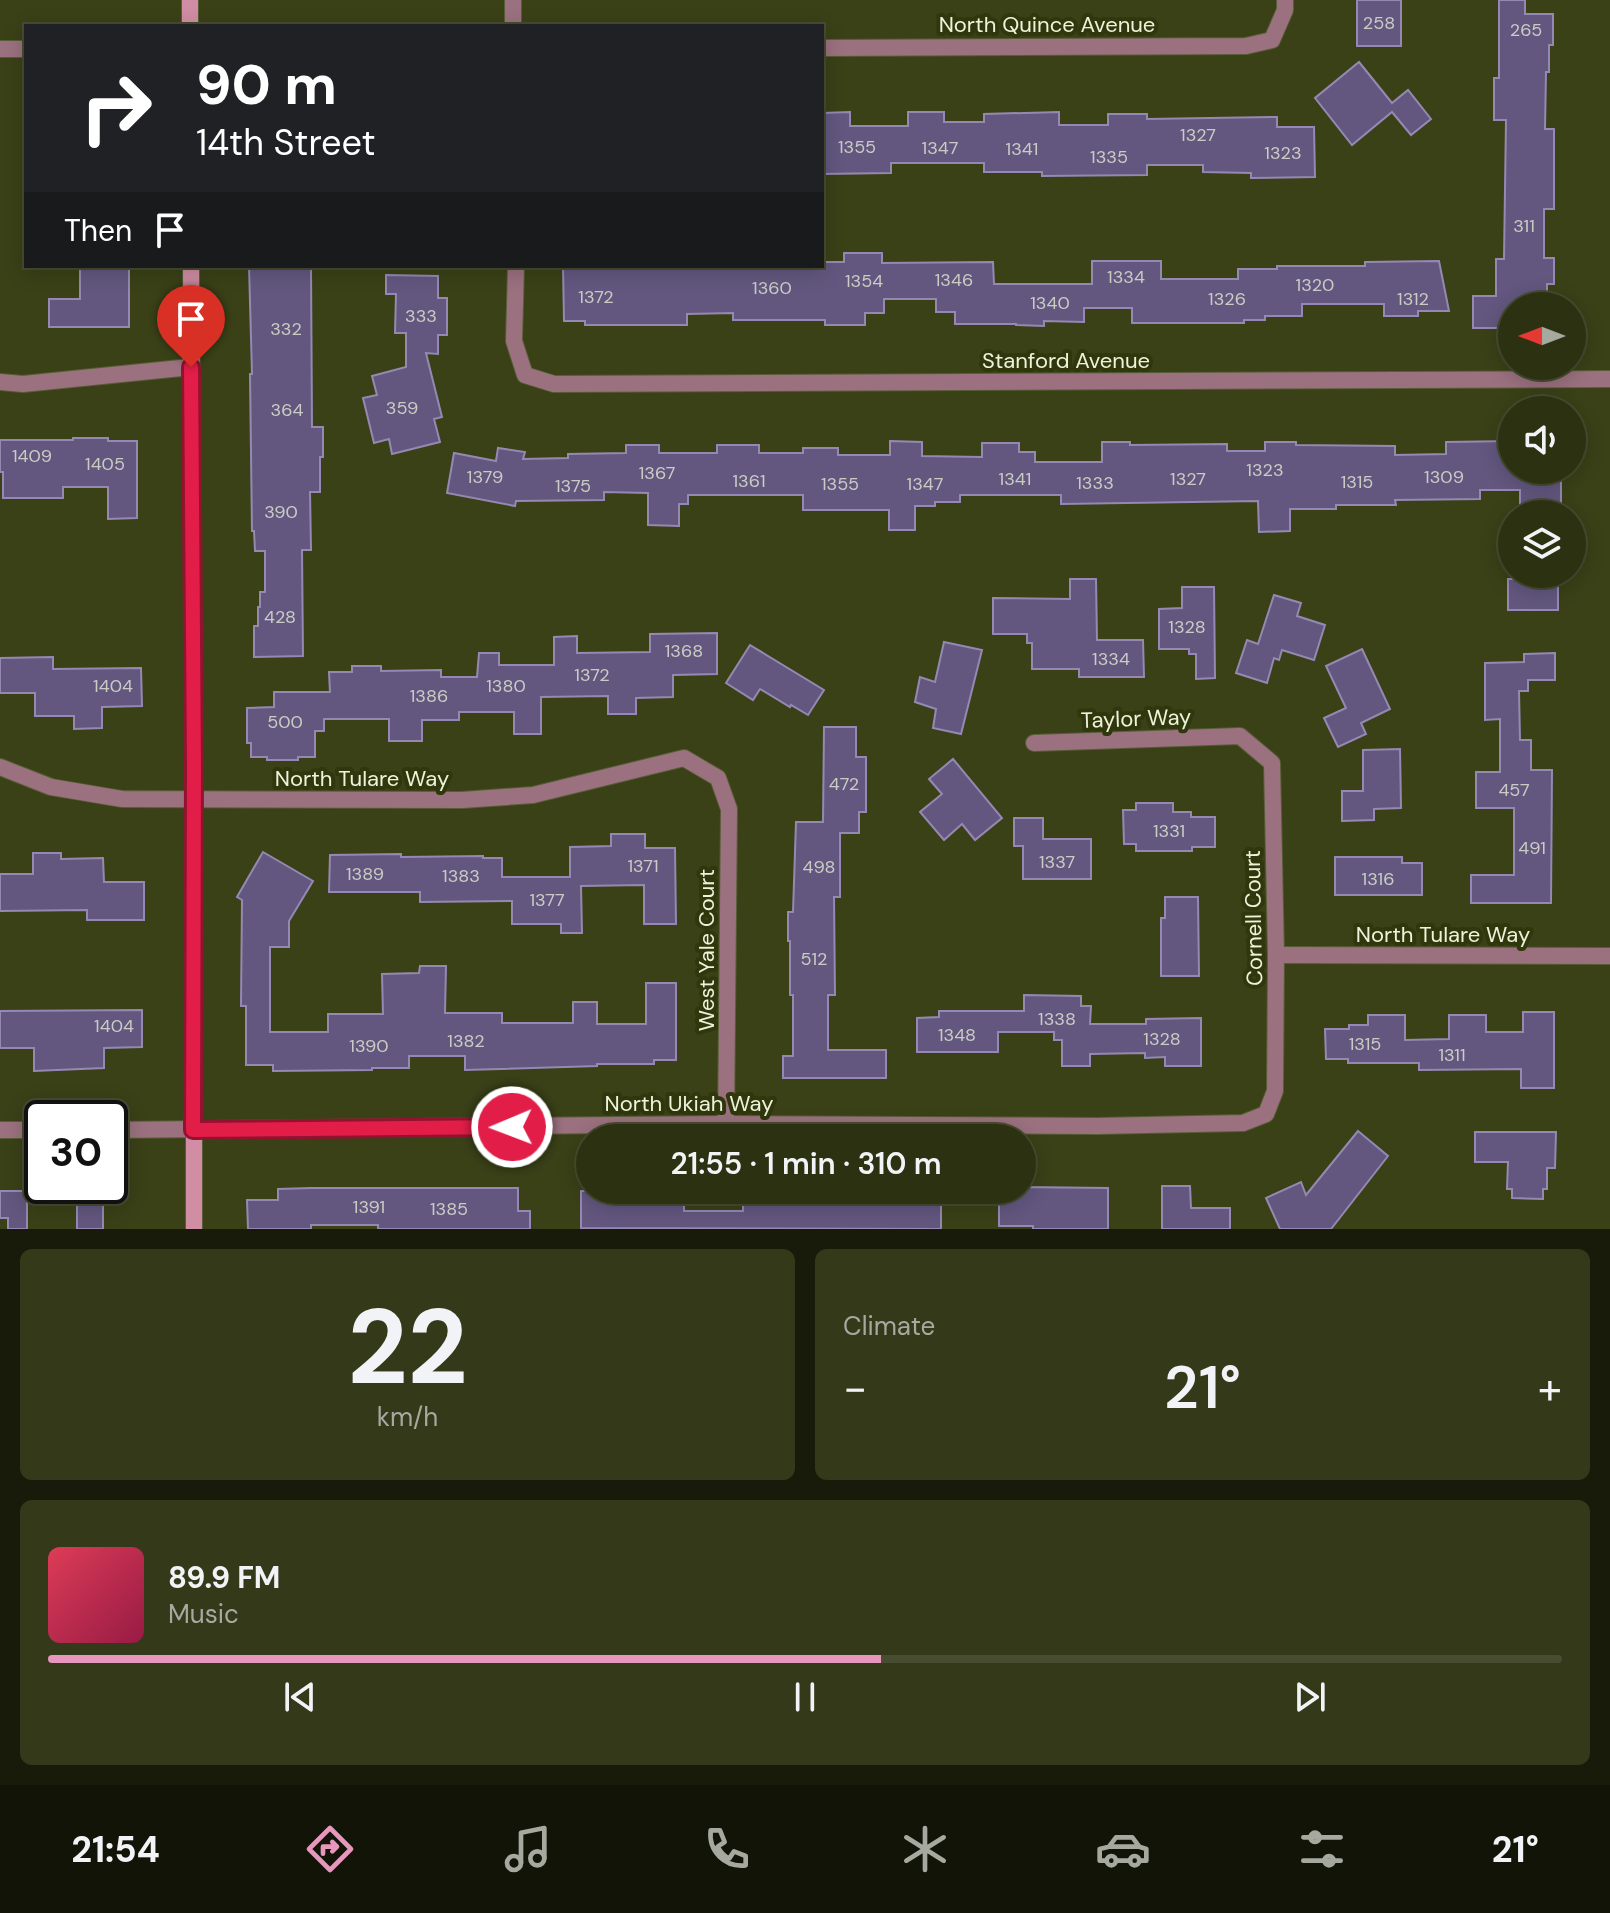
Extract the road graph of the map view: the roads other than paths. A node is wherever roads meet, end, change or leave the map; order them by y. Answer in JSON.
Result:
{"nodes":[{"id":1,"x":190,"y":0,"type":"edge"},
{"id":2,"x":513,"y":0,"type":"edge"},
{"id":3,"x":1285,"y":0,"type":"edge"},
{"id":4,"x":190,"y":24,"type":"edge"},
{"id":5,"x":513,"y":24,"type":"edge"},
{"id":6,"x":824,"y":48,"type":"edge"},
{"id":7,"x":0,"y":49,"type":"edge"},
{"id":8,"x":24,"y":49,"type":"edge"},
{"id":9,"x":191,"y":268,"type":"edge"},
{"id":10,"x":516,"y":268,"type":"edge"},
{"id":11,"x":191,"y":367,"type":"junction"},
{"id":12,"x":1610,"y":379,"type":"edge"},
{"id":13,"x":0,"y":382,"type":"edge"},
{"id":14,"x":1240,"y":736,"type":"joint"},
{"id":15,"x":1034,"y":743,"type":"dead end"},
{"id":16,"x":0,"y":767,"type":"edge"},
{"id":17,"x":718,"y":778,"type":"joint"},
{"id":18,"x":193,"y":799,"type":"junction"},
{"id":19,"x":1276,"y":955,"type":"junction"},
{"id":20,"x":1610,"y":956,"type":"edge"},
{"id":21,"x":1266,"y":1114,"type":"joint"},
{"id":22,"x":726,"y":1124,"type":"edge"},
{"id":23,"x":576,"y":1126,"type":"edge"},
{"id":24,"x":1036,"y":1126,"type":"edge"},
{"id":25,"x":0,"y":1130,"type":"edge"},
{"id":26,"x":24,"y":1130,"type":"edge"},
{"id":27,"x":128,"y":1130,"type":"edge"},
{"id":28,"x":193,"y":1130,"type":"junction"},
{"id":29,"x":194,"y":1229,"type":"edge"}],
"edges":[{"from":1,"to":4,"type":"street"},
{"from":2,"to":5,"type":"street"},
{"from":3,"to":6,"type":"street","name":"North Quince Avenue"},
{"from":7,"to":8,"type":"street"},
{"from":9,"to":11,"type":"street"},
{"from":10,"to":12,"type":"street","name":"Stanford Avenue"},
{"from":11,"to":13,"type":"street"},
{"from":11,"to":18,"type":"street"},
{"from":14,"to":15,"type":"street","name":"Taylor Way"},
{"from":14,"to":19,"type":"street","name":"Cornell Court"},
{"from":16,"to":18,"type":"street","name":"North Tulare Way"},
{"from":17,"to":18,"type":"street","name":"North Tulare Way"},
{"from":17,"to":22,"type":"street","name":"West Yale Court"},
{"from":18,"to":28,"type":"street"},
{"from":19,"to":20,"type":"street","name":"North Tulare Way"},
{"from":19,"to":21,"type":"street","name":"Cornell Court"},
{"from":21,"to":24,"type":"street","name":"North Ukiah Way"},
{"from":23,"to":28,"type":"street","name":"North Ukiah Way"},
{"from":25,"to":26,"type":"street"},
{"from":27,"to":28,"type":"street","name":"North Ukiah Way"},
{"from":28,"to":29,"type":"street"}]}
